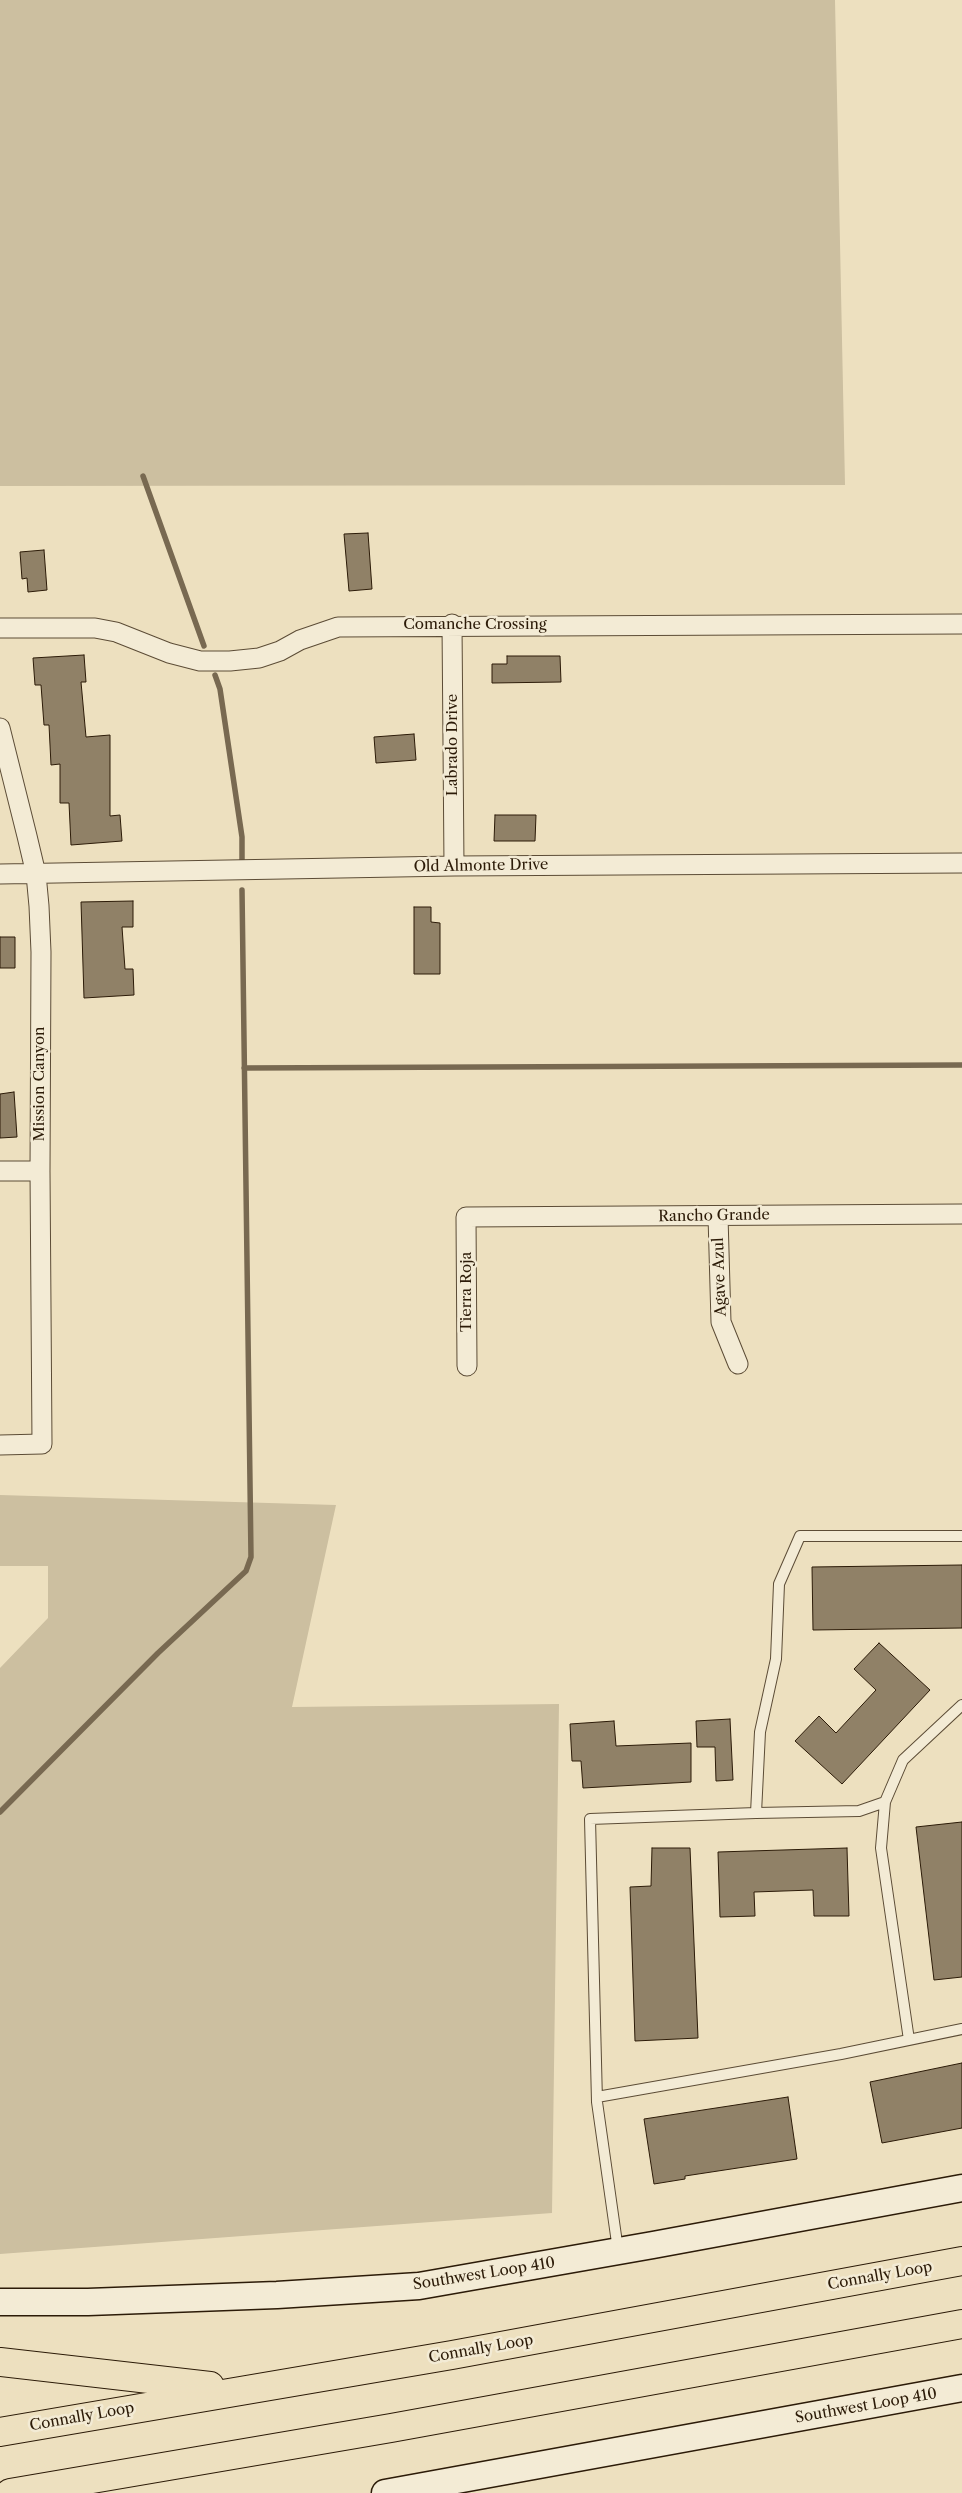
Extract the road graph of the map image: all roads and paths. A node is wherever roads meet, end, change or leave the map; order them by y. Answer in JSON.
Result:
{"nodes":[{"id":1,"x":452,"y":624,"type":"junction"},
{"id":2,"x":962,"y":624,"type":"edge"},
{"id":3,"x":0,"y":628,"type":"edge"},
{"id":4,"x":0,"y":728,"type":"edge"},
{"id":5,"x":962,"y":863,"type":"edge"},
{"id":6,"x":454,"y":866,"type":"junction"},
{"id":7,"x":0,"y":874,"type":"edge"},
{"id":8,"x":36,"y":874,"type":"junction"},
{"id":9,"x":0,"y":1171,"type":"edge"},
{"id":10,"x":40,"y":1171,"type":"junction"},
{"id":11,"x":962,"y":1214,"type":"edge"},
{"id":12,"x":718,"y":1216,"type":"junction"},
{"id":13,"x":466,"y":1217,"type":"joint"},
{"id":14,"x":738,"y":1364,"type":"dead end"},
{"id":15,"x":468,"y":1366,"type":"dead end"},
{"id":16,"x":0,"y":1445,"type":"edge"},
{"id":17,"x":962,"y":1536,"type":"edge"},
{"id":18,"x":962,"y":1704,"type":"edge"},
{"id":19,"x":885,"y":1802,"type":"junction"},
{"id":20,"x":756,"y":1813,"type":"junction"},
{"id":21,"x":962,"y":2029,"type":"edge"},
{"id":22,"x":909,"y":2040,"type":"junction"},
{"id":23,"x":596,"y":2096,"type":"junction"},
{"id":24,"x":962,"y":2188,"type":"edge"},
{"id":25,"x":618,"y":2251,"type":"junction"},
{"id":26,"x":962,"y":2261,"type":"edge"},
{"id":27,"x":0,"y":2302,"type":"edge"},
{"id":28,"x":962,"y":2324,"type":"edge"},
{"id":29,"x":0,"y":2362,"type":"edge"},
{"id":30,"x":962,"y":2388,"type":"edge"},
{"id":31,"x":242,"y":2389,"type":"junction"},
{"id":32,"x":0,"y":2432,"type":"edge"},
{"id":33,"x":10,"y":2493,"type":"edge"},
{"id":34,"x":385,"y":2493,"type":"edge"}],
"edges":[{"from":1,"to":2,"type":"street","name":"Comanche Crossing"},
{"from":1,"to":3,"type":"street","name":"Comanche Crossing"},
{"from":1,"to":6,"type":"street","name":"Labrado Drive"},
{"from":4,"to":8,"type":"street","name":"Mission Canyon"},
{"from":5,"to":6,"type":"street","name":"Old Almonte Drive"},
{"from":6,"to":8,"type":"street","name":"Old Almonte Drive"},
{"from":7,"to":8,"type":"street","name":"Old Almonte Drive"},
{"from":8,"to":10,"type":"street","name":"Mission Canyon"},
{"from":9,"to":10,"type":"street"},
{"from":10,"to":16,"type":"street","name":"Mission Canyon"},
{"from":11,"to":12,"type":"street","name":"Rancho Grande"},
{"from":12,"to":13,"type":"street","name":"Rancho Grande"},
{"from":12,"to":14,"type":"street","name":"Agave Azul"},
{"from":13,"to":15,"type":"street","name":"Tierra Roja"},
{"from":17,"to":20,"type":"lane"},
{"from":18,"to":19,"type":"lane"},
{"from":19,"to":20,"type":"lane"},
{"from":19,"to":22,"type":"lane"},
{"from":20,"to":23,"type":"lane"},
{"from":21,"to":22,"type":"lane"},
{"from":22,"to":23,"type":"lane"},
{"from":23,"to":25,"type":"lane"},
{"from":24,"to":25,"type":"main road","name":"Southwest Loop 410"},
{"from":25,"to":27,"type":"main road","name":"Southwest Loop 410"},
{"from":26,"to":31,"type":"highway","name":"Connally Loop"},
{"from":28,"to":33,"type":"highway"},
{"from":29,"to":31,"type":"highway"},
{"from":30,"to":34,"type":"main road","name":"Southwest Loop 410"},
{"from":31,"to":32,"type":"highway","name":"Connally Loop"}]}
